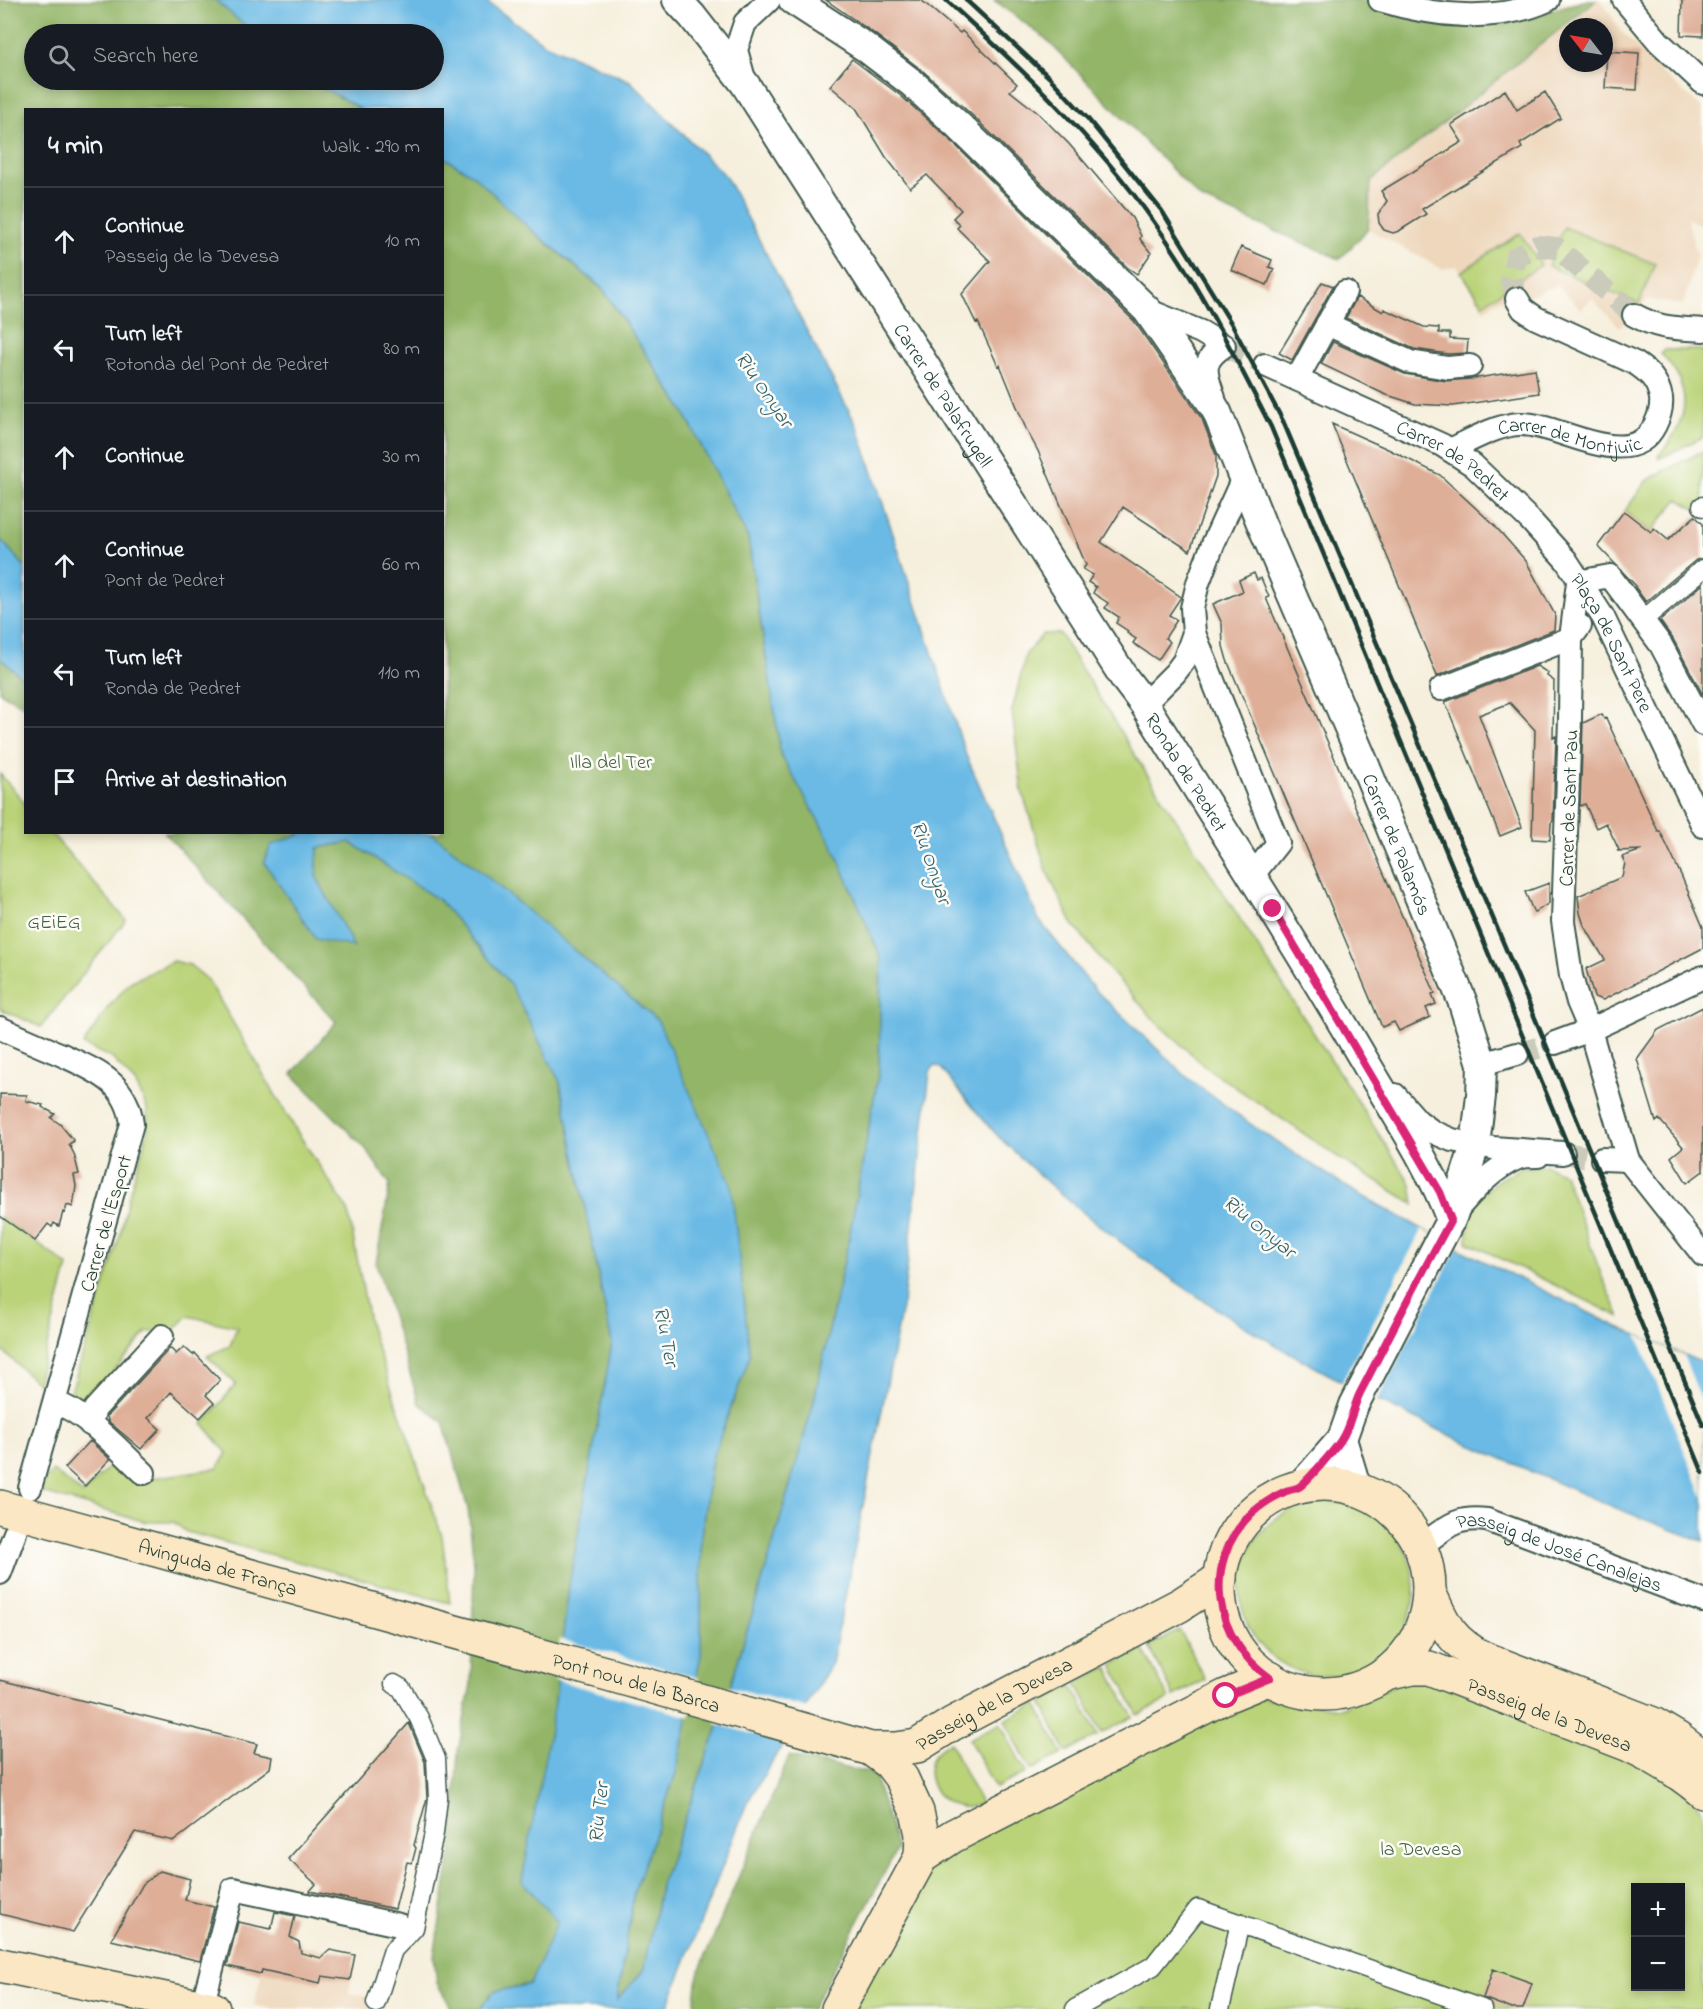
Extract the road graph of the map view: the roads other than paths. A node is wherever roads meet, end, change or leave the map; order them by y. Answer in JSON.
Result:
{"nodes":[{"id":1,"x":677,"y":0,"type":"edge"},
{"id":2,"x":769,"y":0,"type":"edge"},
{"id":3,"x":793,"y":0,"type":"edge"},
{"id":4,"x":1380,"y":0,"type":"edge"},
{"id":5,"x":1548,"y":0,"type":"edge"},
{"id":6,"x":1624,"y":0,"type":"edge"},
{"id":7,"x":1703,"y":83,"type":"edge"},
{"id":8,"x":745,"y":84,"type":"junction"},
{"id":9,"x":1345,"y":292,"type":"dead end"},
{"id":10,"x":1517,"y":299,"type":"tunnel mouth"},
{"id":11,"x":1147,"y":310,"type":"junction"},
{"id":12,"x":1634,"y":315,"type":"tunnel mouth"},
{"id":13,"x":1327,"y":324,"type":"junction"},
{"id":14,"x":1703,"y":330,"type":"edge"},
{"id":15,"x":1265,"y":366,"type":"tunnel mouth"},
{"id":16,"x":1470,"y":366,"type":"dead end"},
{"id":17,"x":1297,"y":379,"type":"junction"},
{"id":18,"x":1217,"y":412,"type":"junction"},
{"id":19,"x":1450,"y":450,"type":"junction"},
{"id":20,"x":1243,"y":478,"type":"junction"},
{"id":21,"x":1703,"y":568,"type":"edge"},
{"id":22,"x":1578,"y":582,"type":"junction"},
{"id":23,"x":1603,"y":617,"type":"junction"},
{"id":24,"x":1643,"y":620,"type":"junction"},
{"id":25,"x":1194,"y":633,"type":"junction"},
{"id":26,"x":1571,"y":638,"type":"junction"},
{"id":27,"x":1175,"y":673,"type":"junction"},
{"id":28,"x":1212,"y":679,"type":"junction"},
{"id":29,"x":1441,"y":689,"type":"dead end"},
{"id":30,"x":1144,"y":704,"type":"junction"},
{"id":31,"x":1703,"y":724,"type":"edge"},
{"id":32,"x":1703,"y":826,"type":"edge"},
{"id":33,"x":1252,"y":876,"type":"junction"},
{"id":34,"x":1703,"y":977,"type":"edge"},
{"id":35,"x":0,"y":1028,"type":"edge"},
{"id":36,"x":1590,"y":1030,"type":"junction"},
{"id":37,"x":1353,"y":1042,"type":"junction"},
{"id":38,"x":1556,"y":1043,"type":"tunnel mouth"},
{"id":39,"x":1517,"y":1054,"type":"tunnel mouth"},
{"id":40,"x":1482,"y":1064,"type":"junction"},
{"id":41,"x":1475,"y":1145,"type":"junction"},
{"id":42,"x":1602,"y":1159,"type":"tunnel mouth"},
{"id":43,"x":1628,"y":1160,"type":"junction"},
{"id":44,"x":1449,"y":1224,"type":"junction"},
{"id":45,"x":1701,"y":1248,"type":"edge"},
{"id":46,"x":162,"y":1336,"type":"dead end"},
{"id":47,"x":55,"y":1402,"type":"junction"},
{"id":48,"x":90,"y":1424,"type":"junction"},
{"id":49,"x":1342,"y":1439,"type":"junction"},
{"id":50,"x":144,"y":1473,"type":"dead end"},
{"id":51,"x":1300,"y":1487,"type":"junction"},
{"id":52,"x":30,"y":1488,"type":"dead end"},
{"id":53,"x":1357,"y":1489,"type":"junction"},
{"id":54,"x":8,"y":1520,"type":"edge"},
{"id":55,"x":1420,"y":1547,"type":"junction"},
{"id":56,"x":0,"y":1573,"type":"edge"},
{"id":57,"x":1220,"y":1579,"type":"junction"},
{"id":58,"x":1429,"y":1592,"type":"junction"},
{"id":59,"x":1703,"y":1602,"type":"edge"},
{"id":60,"x":435,"y":1627,"type":"joint"},
{"id":61,"x":1385,"y":1674,"type":"junction"},
{"id":62,"x":1270,"y":1678,"type":"junction"},
{"id":63,"x":394,"y":1684,"type":"dead end"},
{"id":64,"x":871,"y":1749,"type":"junction"},
{"id":65,"x":1703,"y":1758,"type":"edge"},
{"id":66,"x":1703,"y":1792,"type":"edge"},
{"id":67,"x":921,"y":1857,"type":"junction"},
{"id":68,"x":1240,"y":1923,"type":"junction"},
{"id":69,"x":403,"y":1930,"type":"junction"},
{"id":70,"x":0,"y":1965,"type":"edge"},
{"id":71,"x":376,"y":2003,"type":"dead end"},
{"id":72,"x":207,"y":2008,"type":"edge"},
{"id":73,"x":838,"y":2009,"type":"edge"},
{"id":74,"x":1074,"y":2009,"type":"edge"},
{"id":75,"x":1220,"y":2009,"type":"edge"},
{"id":76,"x":1482,"y":2009,"type":"edge"}],
"edges":[{"from":1,"to":8,"type":"street","name":"Carrer de Palafrugell"},
{"from":2,"to":8,"type":"street","name":"Carrer de Palafrugell"},
{"from":3,"to":11,"type":"street","name":"Carrer de Palamós"},
{"from":4,"to":5,"type":"street"},
{"from":6,"to":7,"type":"street"},
{"from":8,"to":30,"type":"street","name":"Carrer de Palafrugell"},
{"from":9,"to":13,"type":"street"},
{"from":10,"to":19,"type":"street","name":"Carrer de Montjuïc"},
{"from":11,"to":18,"type":"street","name":"Carrer de Palamós"},
{"from":11,"to":18,"type":"street"},
{"from":12,"to":14,"type":"street"},
{"from":13,"to":16,"type":"street"},
{"from":13,"to":17,"type":"street"},
{"from":15,"to":17,"type":"street","name":"Carrer de Pedret"},
{"from":17,"to":19,"type":"street","name":"Carrer de Pedret"},
{"from":18,"to":20,"type":"street","name":"Carrer de Palamós"},
{"from":19,"to":22,"type":"street","name":"Carrer de Pedret"},
{"from":20,"to":25,"type":"street"},
{"from":20,"to":40,"type":"street","name":"Carrer de Palamós"},
{"from":21,"to":24,"type":"street"},
{"from":22,"to":23,"type":"street","name":"Plaça de Sant Pere"},
{"from":22,"to":24,"type":"street","name":"Plaça de Sant Pere"},
{"from":22,"to":26,"type":"street","name":"Carrer de Sant Pau"},
{"from":23,"to":26,"type":"street"},
{"from":23,"to":32,"type":"street","name":"Plaça de Sant Pere"},
{"from":24,"to":31,"type":"street","name":"Plaça de Sant Pere"},
{"from":25,"to":27,"type":"street","name":"Ronda de Pedret"},
{"from":25,"to":28,"type":"street"},
{"from":26,"to":29,"type":"street"},
{"from":26,"to":36,"type":"street","name":"Carrer de Sant Pau"},
{"from":27,"to":28,"type":"street"},
{"from":27,"to":30,"type":"street","name":"Ronda de Pedret"},
{"from":28,"to":33,"type":"street"},
{"from":30,"to":33,"type":"street","name":"Ronda de Pedret"},
{"from":33,"to":37,"type":"street","name":"Ronda de Pedret"},
{"from":34,"to":36,"type":"street"},
{"from":35,"to":47,"type":"street","name":"Carrer de l'Esport"},
{"from":36,"to":38,"type":"street"},
{"from":36,"to":43,"type":"street","name":"Carrer de Sant Pau"},
{"from":37,"to":41,"type":"street","name":"Ronda de Pedret"},
{"from":37,"to":44,"type":"street","name":"Ronda de Pedret"},
{"from":39,"to":40,"type":"street"},
{"from":40,"to":41,"type":"street","name":"Carrer de Palamós"},
{"from":41,"to":44,"type":"street","name":"Carrer de Palamós"},
{"from":41,"to":44,"type":"street","name":"Ronda de Pedret"},
{"from":42,"to":43,"type":"street"},
{"from":43,"to":45,"type":"street"},
{"from":44,"to":49,"type":"street","name":"Carrer de Palamós"},
{"from":46,"to":48,"type":"street"},
{"from":47,"to":48,"type":"street"},
{"from":47,"to":52,"type":"street","name":"Carrer de l'Esport"},
{"from":48,"to":50,"type":"street"},
{"from":49,"to":51,"type":"street"},
{"from":49,"to":53,"type":"street"},
{"from":51,"to":53,"type":"main road"},
{"from":51,"to":57,"type":"main road"},
{"from":53,"to":55,"type":"main road"},
{"from":54,"to":56,"type":"street"},
{"from":54,"to":60,"type":"main road","name":"Avinguda de França"},
{"from":55,"to":58,"type":"main road"},
{"from":55,"to":59,"type":"street","name":"Passeig de José Canalejas"},
{"from":57,"to":62,"type":"main road"},
{"from":57,"to":64,"type":"main road","name":"Passeig de la Devesa"},
{"from":58,"to":61,"type":"main road"},
{"from":58,"to":65,"type":"main road","name":"Passeig de la Devesa"},
{"from":60,"to":64,"type":"main road","name":"Pont nou de la Barca"},
{"from":61,"to":62,"type":"main road"},
{"from":61,"to":66,"type":"main road","name":"Passeig de la Devesa"},
{"from":62,"to":67,"type":"main road"},
{"from":63,"to":69,"type":"street"},
{"from":64,"to":67,"type":"main road"},
{"from":67,"to":73,"type":"main road"},
{"from":68,"to":74,"type":"street"},
{"from":68,"to":75,"type":"street"},
{"from":68,"to":76,"type":"street"},
{"from":69,"to":71,"type":"street"},
{"from":69,"to":72,"type":"street"},
{"from":70,"to":72,"type":"main road"}]}
